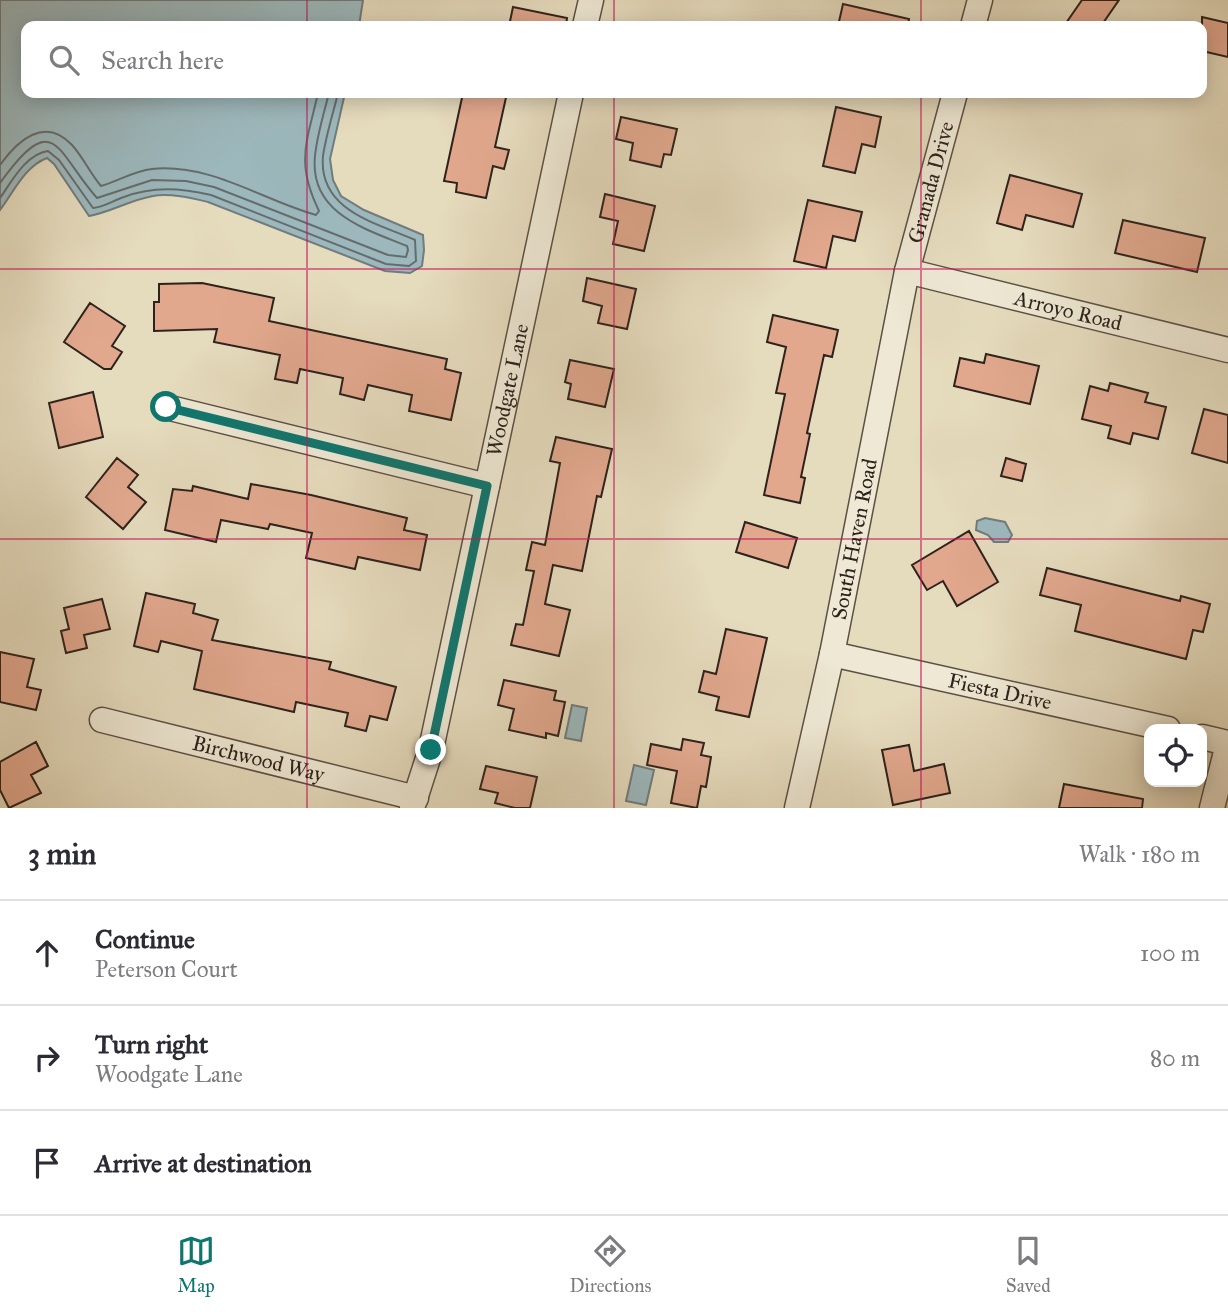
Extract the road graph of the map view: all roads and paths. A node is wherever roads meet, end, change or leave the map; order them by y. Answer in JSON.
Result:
{"nodes":[{"id":1,"x":591,"y":0,"type":"edge"},
{"id":2,"x":980,"y":0,"type":"edge"},
{"id":3,"x":586,"y":21,"type":"edge"},
{"id":4,"x":974,"y":21,"type":"edge"},
{"id":5,"x":570,"y":98,"type":"edge"},
{"id":6,"x":954,"y":98,"type":"edge"},
{"id":7,"x":907,"y":271,"type":"junction"},
{"id":8,"x":1228,"y":349,"type":"edge"},
{"id":9,"x":166,"y":407,"type":"dead end"},
{"id":10,"x":487,"y":486,"type":"junction"},
{"id":11,"x":832,"y":654,"type":"junction"},
{"id":12,"x":102,"y":720,"type":"dead end"},
{"id":13,"x":1146,"y":724,"type":"edge"},
{"id":14,"x":1207,"y":738,"type":"edge"},
{"id":15,"x":1228,"y":744,"type":"edge"},
{"id":16,"x":414,"y":803,"type":"edge"},
{"id":17,"x":797,"y":808,"type":"edge"},
{"id":18,"x":1212,"y":808,"type":"edge"}],
"edges":[{"from":1,"to":3,"type":"street"},
{"from":2,"to":4,"type":"street"},
{"from":5,"to":10,"type":"street","name":"Woodgate Lane"},
{"from":6,"to":7,"type":"street","name":"Granada Drive"},
{"from":7,"to":8,"type":"street","name":"Arroyo Road"},
{"from":7,"to":11,"type":"street","name":"South Haven Road"},
{"from":9,"to":10,"type":"street"},
{"from":10,"to":16,"type":"street","name":"Woodgate Lane"},
{"from":11,"to":13,"type":"street","name":"Fiesta Drive"},
{"from":11,"to":17,"type":"street","name":"South Haven Road"},
{"from":12,"to":16,"type":"street","name":"Birchwood Way"},
{"from":14,"to":15,"type":"street"},
{"from":15,"to":18,"type":"street"}]}
